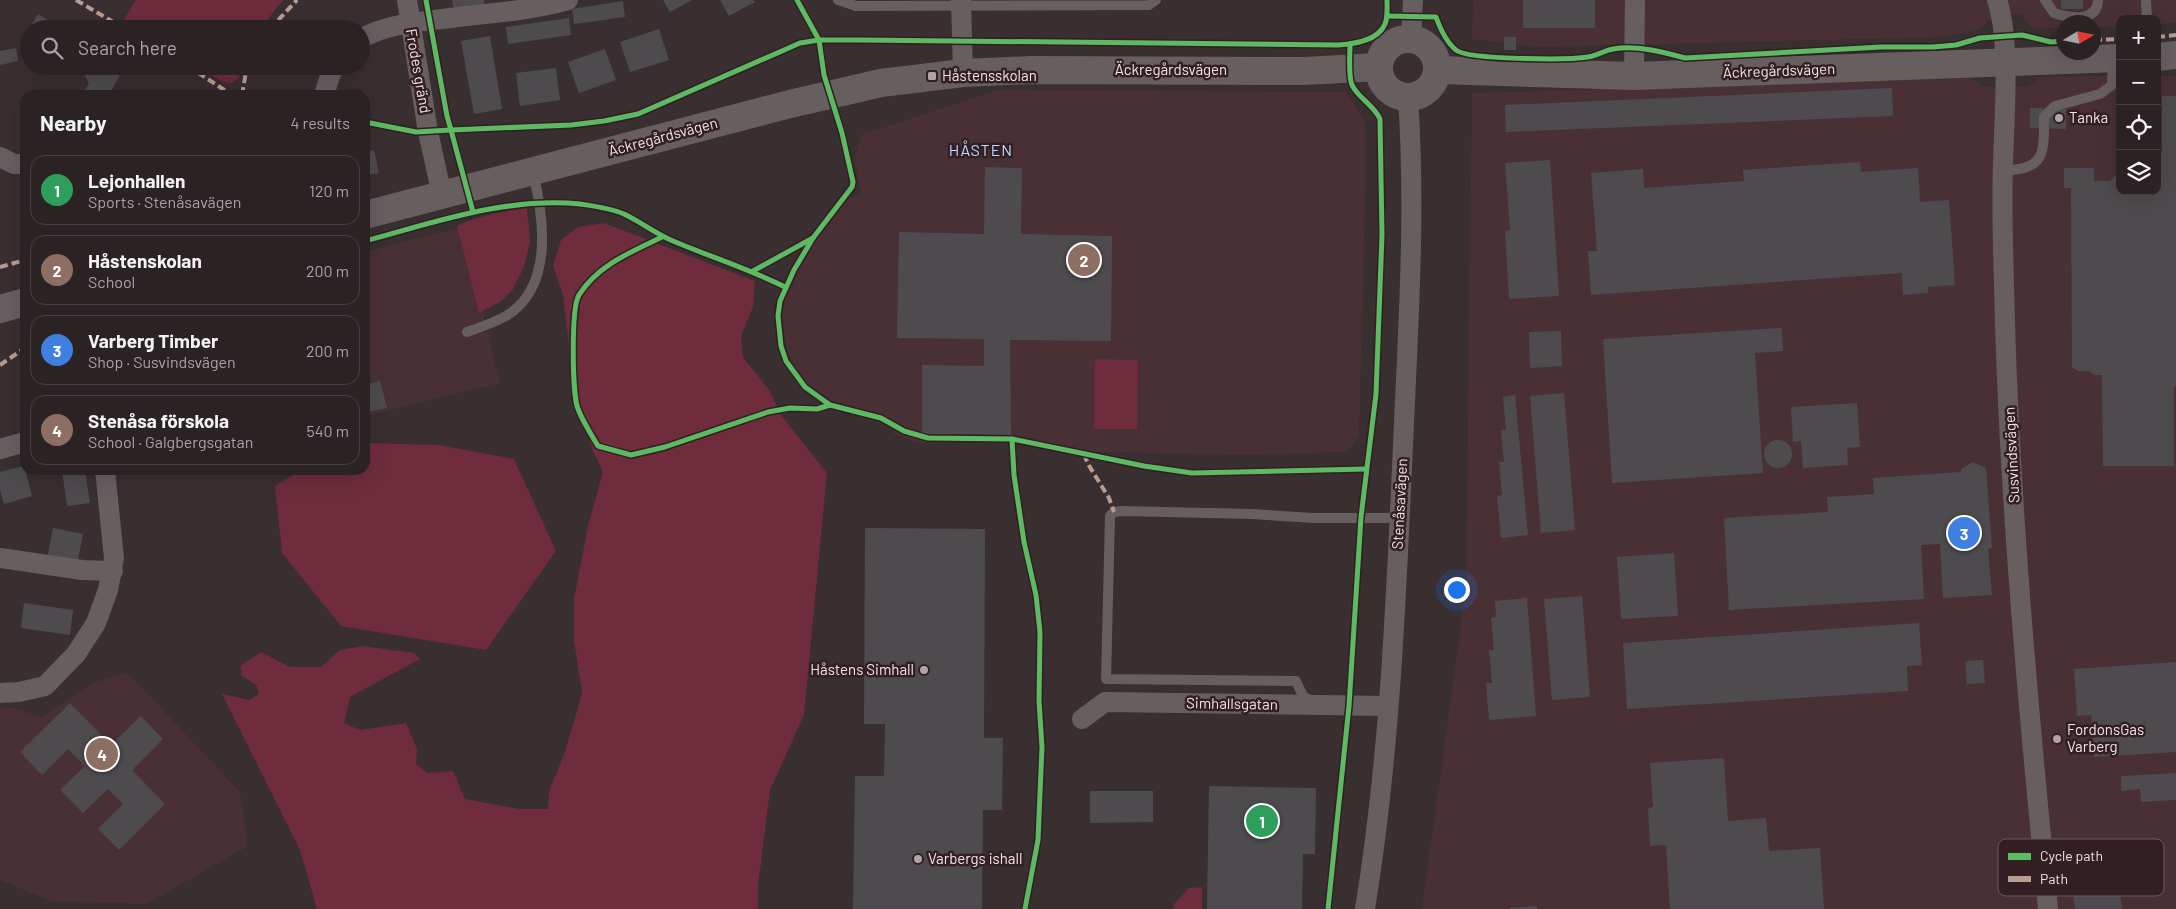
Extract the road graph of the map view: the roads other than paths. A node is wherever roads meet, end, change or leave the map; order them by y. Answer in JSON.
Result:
{"nodes":[{"id":1,"x":407,"y":0,"type":"edge"},
{"id":2,"x":568,"y":0,"type":"edge"},
{"id":3,"x":838,"y":0,"type":"edge"},
{"id":4,"x":1156,"y":0,"type":"edge"},
{"id":5,"x":1413,"y":0,"type":"edge"},
{"id":6,"x":1635,"y":0,"type":"edge"},
{"id":7,"x":1997,"y":0,"type":"edge"},
{"id":8,"x":2045,"y":0,"type":"edge"},
{"id":9,"x":2098,"y":0,"type":"edge"},
{"id":10,"x":2146,"y":2,"type":"dead end"},
{"id":11,"x":961,"y":3,"type":"edge"},
{"id":12,"x":2147,"y":15,"type":"edge"},
{"id":13,"x":410,"y":24,"type":"junction"},
{"id":14,"x":370,"y":34,"type":"edge"},
{"id":15,"x":1411,"y":39,"type":"junction"},
{"id":16,"x":2116,"y":59,"type":"edge"},
{"id":17,"x":2004,"y":62,"type":"junction"},
{"id":18,"x":1380,"y":67,"type":"junction"},
{"id":19,"x":1438,"y":70,"type":"junction"},
{"id":20,"x":963,"y":73,"type":"junction"},
{"id":21,"x":330,"y":75,"type":"edge"},
{"id":22,"x":1634,"y":76,"type":"junction"},
{"id":23,"x":326,"y":90,"type":"edge"},
{"id":24,"x":1408,"y":98,"type":"junction"},
{"id":25,"x":0,"y":157,"type":"edge"},
{"id":26,"x":20,"y":164,"type":"edge"},
{"id":27,"x":2002,"y":170,"type":"junction"},
{"id":28,"x":533,"y":172,"type":"junction"},
{"id":29,"x":439,"y":183,"type":"junction"},
{"id":30,"x":370,"y":212,"type":"edge"},
{"id":31,"x":20,"y":303,"type":"edge"},
{"id":32,"x":0,"y":309,"type":"edge"},
{"id":33,"x":467,"y":332,"type":"dead end"},
{"id":34,"x":20,"y":443,"type":"edge"},
{"id":35,"x":0,"y":449,"type":"edge"},
{"id":36,"x":106,"y":475,"type":"edge"},
{"id":37,"x":1400,"y":518,"type":"junction"},
{"id":38,"x":0,"y":558,"type":"edge"},
{"id":39,"x":112,"y":571,"type":"junction"},
{"id":40,"x":0,"y":693,"type":"edge"},
{"id":41,"x":1317,"y":706,"type":"junction"},
{"id":42,"x":1388,"y":706,"type":"junction"},
{"id":43,"x":1082,"y":718,"type":"dead end"},
{"id":44,"x":2041,"y":839,"type":"edge"},
{"id":45,"x":2047,"y":896,"type":"edge"},
{"id":46,"x":1365,"y":909,"type":"edge"},
{"id":47,"x":2048,"y":909,"type":"edge"}],
"edges":[{"from":1,"to":13,"type":"street","name":"Frodes gränd"},
{"from":2,"to":13,"type":"street"},
{"from":3,"to":11,"type":"lane"},
{"from":4,"to":11,"type":"lane"},
{"from":5,"to":15,"type":"street"},
{"from":6,"to":22,"type":"street"},
{"from":7,"to":17,"type":"street","name":"Susvindsvägen"},
{"from":8,"to":9,"type":"lane"},
{"from":10,"to":12,"type":"lane"},
{"from":11,"to":20,"type":"street"},
{"from":13,"to":14,"type":"street"},
{"from":13,"to":29,"type":"street","name":"Frodes gränd"},
{"from":15,"to":18,"type":"street"},
{"from":15,"to":19,"type":"street"},
{"from":16,"to":17,"type":"street","name":"Äckregårdsvägen"},
{"from":16,"to":27,"type":"lane"},
{"from":17,"to":22,"type":"street","name":"Äckregårdsvägen"},
{"from":17,"to":27,"type":"street","name":"Susvindsvägen"},
{"from":18,"to":20,"type":"street","name":"Äckregårdsvägen"},
{"from":18,"to":24,"type":"street"},
{"from":19,"to":22,"type":"street","name":"Äckregårdsvägen"},
{"from":19,"to":24,"type":"street"},
{"from":20,"to":28,"type":"street","name":"Äckregårdsvägen"},
{"from":21,"to":23,"type":"street"},
{"from":24,"to":37,"type":"street","name":"Stenåsavägen"},
{"from":25,"to":26,"type":"street"},
{"from":27,"to":44,"type":"street","name":"Susvindsvägen"},
{"from":28,"to":29,"type":"street","name":"Äckregårdsvägen"},
{"from":28,"to":33,"type":"lane"},
{"from":29,"to":30,"type":"street","name":"Äckregårdsvägen"},
{"from":31,"to":32,"type":"street"},
{"from":34,"to":35,"type":"street"},
{"from":36,"to":39,"type":"street"},
{"from":37,"to":41,"type":"lane"},
{"from":37,"to":42,"type":"street","name":"Stenåsavägen"},
{"from":38,"to":39,"type":"street"},
{"from":39,"to":40,"type":"street"},
{"from":41,"to":42,"type":"street","name":"Simhallsgatan"},
{"from":41,"to":43,"type":"street","name":"Simhallsgatan"},
{"from":42,"to":46,"type":"street","name":"Stenåsavägen"},
{"from":45,"to":47,"type":"street","name":"Susvindsvägen"}]}
